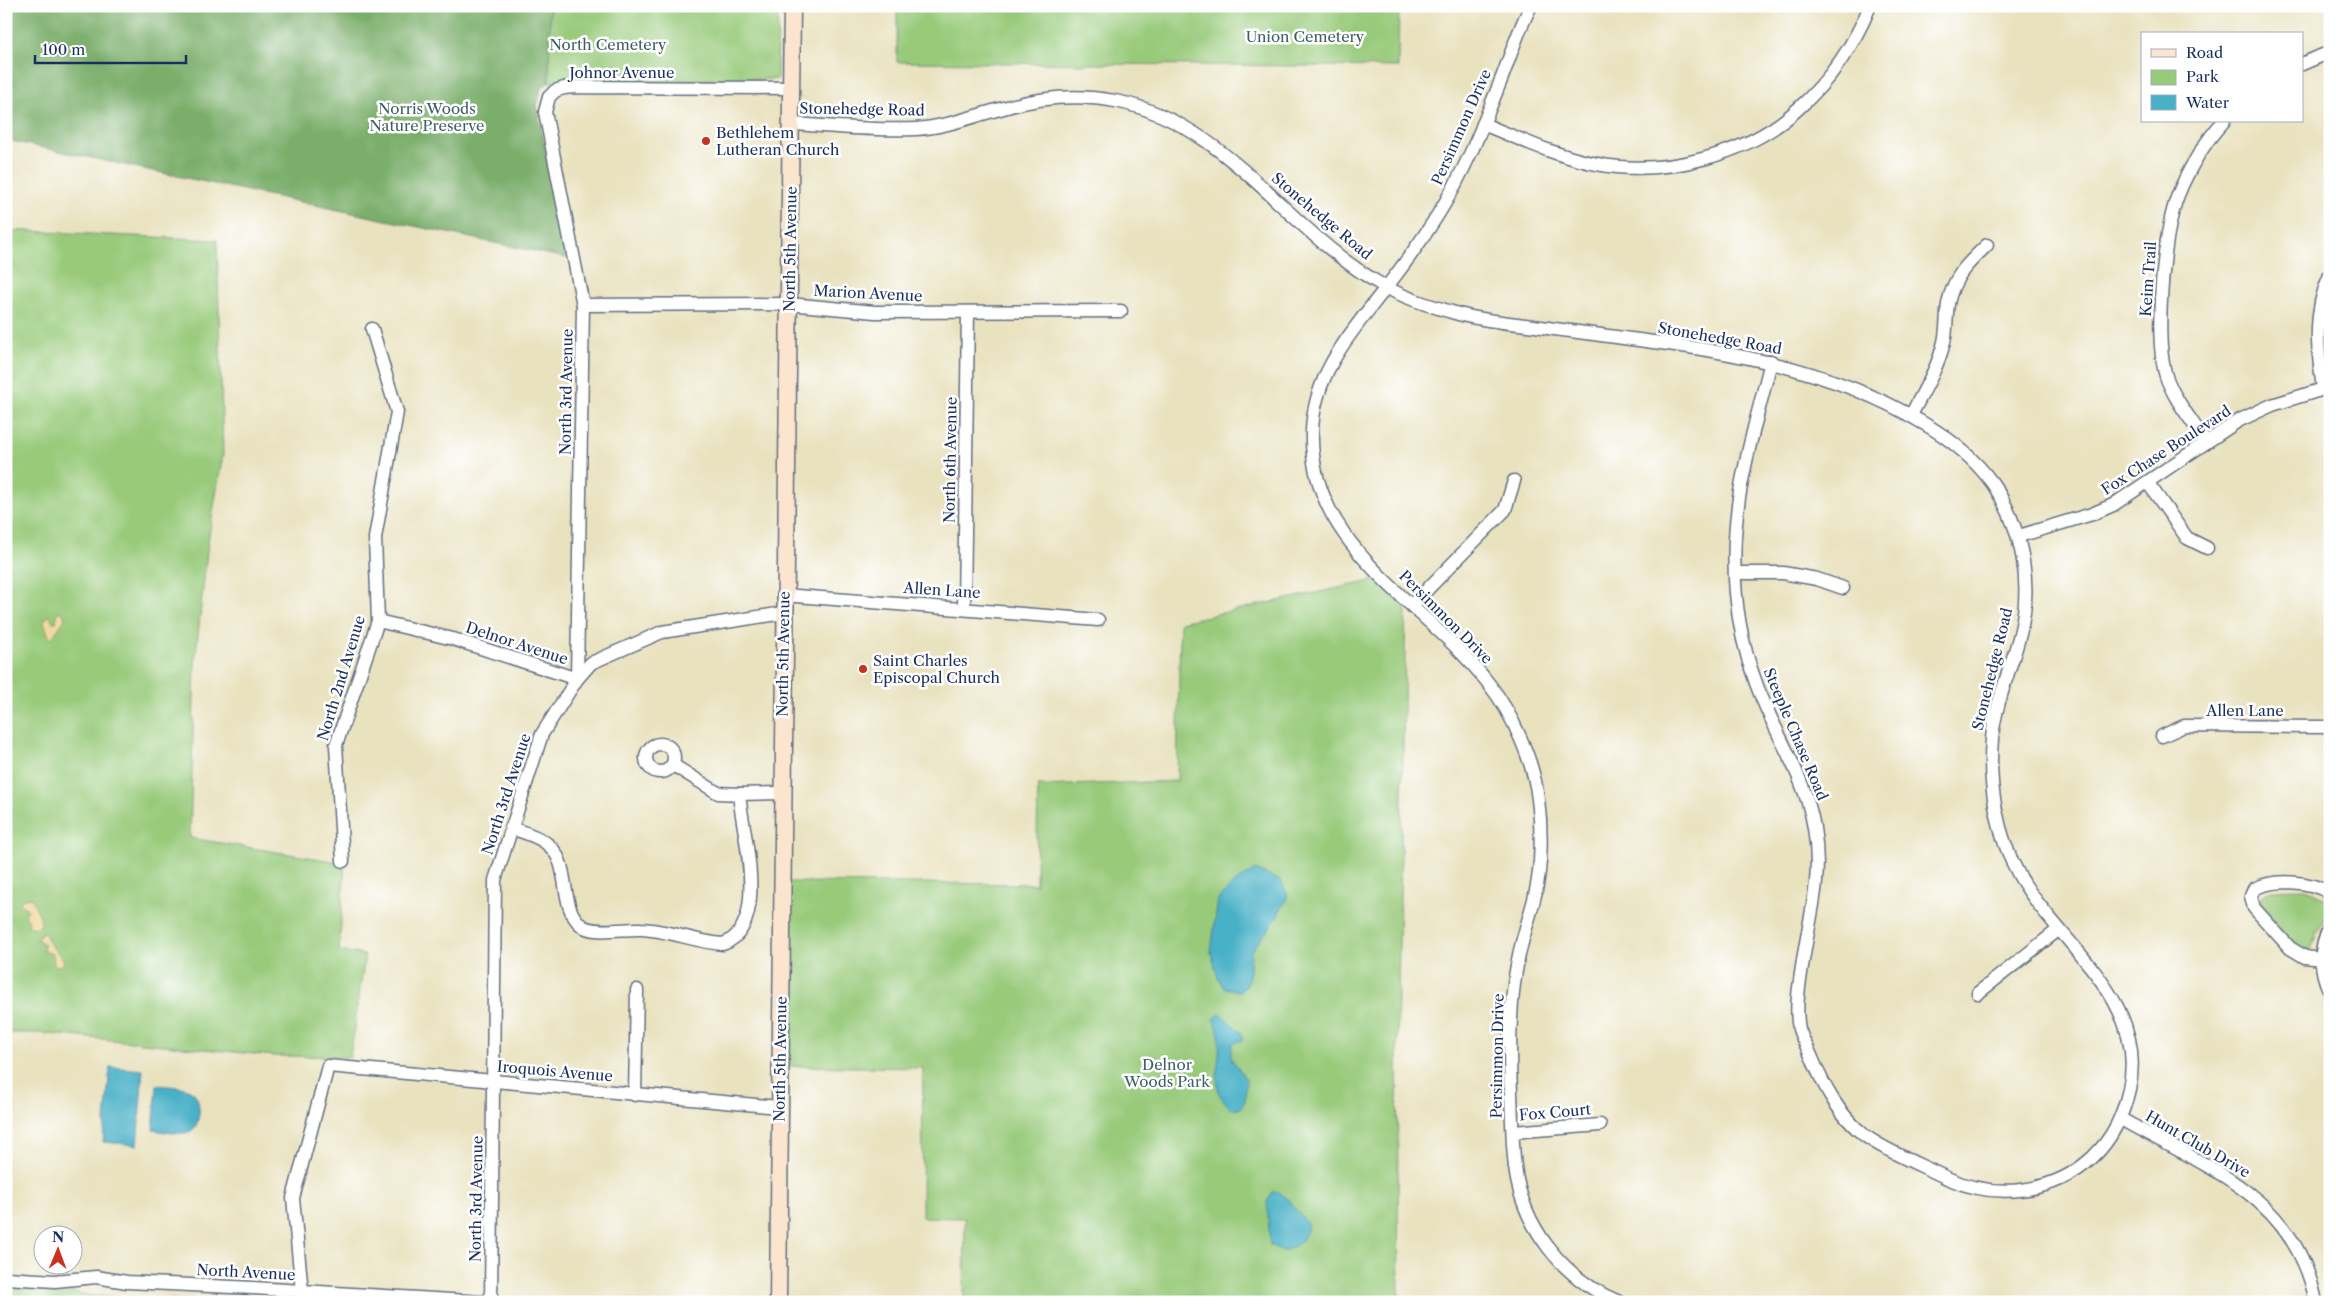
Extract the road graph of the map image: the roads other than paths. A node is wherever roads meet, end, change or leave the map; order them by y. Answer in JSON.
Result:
{"nodes":[{"id":1,"x":792,"y":6,"type":"edge"},
{"id":2,"x":1531,"y":6,"type":"edge"},
{"id":3,"x":1870,"y":6,"type":"edge"},
{"id":4,"x":2330,"y":52,"type":"edge"},
{"id":5,"x":2304,"y":63,"type":"edge"},
{"id":6,"x":790,"y":88,"type":"junction"},
{"id":7,"x":2223,"y":122,"type":"edge"},
{"id":8,"x":791,"y":124,"type":"junction"},
{"id":9,"x":1483,"y":124,"type":"junction"},
{"id":10,"x":1987,"y":245,"type":"dead end"},
{"id":11,"x":2330,"y":275,"type":"edge"},
{"id":12,"x":1386,"y":288,"type":"junction"},
{"id":13,"x":789,"y":304,"type":"junction"},
{"id":14,"x":584,"y":305,"type":"junction"},
{"id":15,"x":1121,"y":311,"type":"dead end"},
{"id":16,"x":968,"y":312,"type":"junction"},
{"id":17,"x":372,"y":329,"type":"dead end"},
{"id":18,"x":1771,"y":361,"type":"junction"},
{"id":19,"x":2326,"y":387,"type":"edge"},
{"id":20,"x":1911,"y":415,"type":"junction"},
{"id":21,"x":2205,"y":441,"type":"junction"},
{"id":22,"x":1514,"y":481,"type":"dead end"},
{"id":23,"x":2148,"y":483,"type":"junction"},
{"id":24,"x":2018,"y":536,"type":"junction"},
{"id":25,"x":2207,"y":548,"type":"dead end"},
{"id":26,"x":1736,"y":573,"type":"junction"},
{"id":27,"x":1843,"y":588,"type":"dead end"},
{"id":28,"x":784,"y":595,"type":"junction"},
{"id":29,"x":1412,"y":605,"type":"junction"},
{"id":30,"x":964,"y":608,"type":"junction"},
{"id":31,"x":784,"y":613,"type":"junction"},
{"id":32,"x":1098,"y":620,"type":"dead end"},
{"id":33,"x":378,"y":621,"type":"junction"},
{"id":34,"x":577,"y":679,"type":"junction"},
{"id":35,"x":2330,"y":727,"type":"edge"},
{"id":36,"x":2162,"y":736,"type":"dead end"},
{"id":37,"x":673,"y":765,"type":"dead end"},
{"id":38,"x":783,"y":793,"type":"junction"},
{"id":39,"x":739,"y":794,"type":"junction"},
{"id":40,"x":511,"y":828,"type":"junction"},
{"id":41,"x":343,"y":861,"type":"dead end"},
{"id":42,"x":2330,"y":893,"type":"edge"},
{"id":43,"x":2330,"y":926,"type":"edge"},
{"id":44,"x":2058,"y":930,"type":"junction"},
{"id":45,"x":2321,"y":959,"type":"junction"},
{"id":46,"x":637,"y":990,"type":"dead end"},
{"id":47,"x":2330,"y":992,"type":"edge"},
{"id":48,"x":1978,"y":993,"type":"dead end"},
{"id":49,"x":494,"y":1082,"type":"junction"},
{"id":50,"x":635,"y":1095,"type":"junction"},
{"id":51,"x":779,"y":1107,"type":"junction"},
{"id":52,"x":2121,"y":1119,"type":"junction"},
{"id":53,"x":1600,"y":1125,"type":"dead end"},
{"id":54,"x":1512,"y":1132,"type":"junction"},
{"id":55,"x":6,"y":1278,"type":"edge"},
{"id":56,"x":302,"y":1292,"type":"junction"},
{"id":57,"x":355,"y":1298,"type":"edge"},
{"id":58,"x":484,"y":1302,"type":"edge"},
{"id":59,"x":491,"y":1302,"type":"edge"},
{"id":60,"x":778,"y":1302,"type":"edge"},
{"id":61,"x":1618,"y":1302,"type":"edge"},
{"id":62,"x":2316,"y":1302,"type":"edge"}],
"edges":[{"from":1,"to":6,"type":"main road","name":"North 5th Avenue"},
{"from":2,"to":9,"type":"street","name":"Persimmon Drive"},
{"from":3,"to":9,"type":"street"},
{"from":4,"to":5,"type":"street"},
{"from":6,"to":8,"type":"main road","name":"North 5th Avenue"},
{"from":6,"to":14,"type":"street","name":"Johnor Avenue"},
{"from":7,"to":21,"type":"street","name":"Keim Trail"},
{"from":8,"to":12,"type":"street","name":"Stonehedge Road"},
{"from":8,"to":13,"type":"main road","name":"North 5th Avenue"},
{"from":9,"to":12,"type":"street","name":"Persimmon Drive"},
{"from":10,"to":20,"type":"street"},
{"from":11,"to":19,"type":"street"},
{"from":12,"to":18,"type":"street","name":"Stonehedge Road"},
{"from":12,"to":29,"type":"street","name":"Persimmon Drive"},
{"from":13,"to":14,"type":"street","name":"Marion Avenue"},
{"from":13,"to":16,"type":"street","name":"Marion Avenue"},
{"from":13,"to":28,"type":"main road","name":"North 5th Avenue"},
{"from":14,"to":34,"type":"street","name":"North 3rd Avenue"},
{"from":15,"to":16,"type":"street","name":"Marion Avenue"},
{"from":16,"to":30,"type":"street","name":"North 6th Avenue"},
{"from":17,"to":33,"type":"street","name":"North 2nd Avenue"},
{"from":18,"to":20,"type":"street","name":"Stonehedge Road"},
{"from":18,"to":26,"type":"street","name":"Steeple Chase Road"},
{"from":19,"to":21,"type":"street","name":"Fox Chase Boulevard"},
{"from":20,"to":24,"type":"street","name":"Stonehedge Road"},
{"from":21,"to":23,"type":"street","name":"Fox Chase Boulevard"},
{"from":22,"to":29,"type":"street"},
{"from":23,"to":24,"type":"street","name":"Fox Chase Boulevard"},
{"from":23,"to":25,"type":"street"},
{"from":24,"to":44,"type":"street","name":"Stonehedge Road"},
{"from":26,"to":27,"type":"street"},
{"from":26,"to":52,"type":"street","name":"Steeple Chase Road"},
{"from":28,"to":30,"type":"street","name":"Allen Lane"},
{"from":28,"to":31,"type":"main road","name":"North 5th Avenue"},
{"from":29,"to":54,"type":"street","name":"Persimmon Drive"},
{"from":30,"to":32,"type":"street","name":"Allen Lane"},
{"from":31,"to":34,"type":"street","name":"Delnor Avenue"},
{"from":31,"to":38,"type":"main road","name":"North 5th Avenue"},
{"from":33,"to":34,"type":"street","name":"Delnor Avenue"},
{"from":33,"to":41,"type":"street","name":"North 2nd Avenue"},
{"from":34,"to":40,"type":"street","name":"North 3rd Avenue"},
{"from":35,"to":36,"type":"street","name":"Allen Lane"},
{"from":37,"to":39,"type":"street"},
{"from":38,"to":39,"type":"street"},
{"from":38,"to":51,"type":"main road","name":"North 5th Avenue"},
{"from":39,"to":40,"type":"street"},
{"from":40,"to":49,"type":"street","name":"North 3rd Avenue"},
{"from":42,"to":45,"type":"street"},
{"from":43,"to":45,"type":"street"},
{"from":44,"to":48,"type":"street"},
{"from":44,"to":52,"type":"street","name":"Stonehedge Road"},
{"from":45,"to":47,"type":"street"},
{"from":46,"to":50,"type":"street"},
{"from":49,"to":50,"type":"street","name":"Iroquois Avenue"},
{"from":49,"to":56,"type":"street","name":"Iroquois Avenue"},
{"from":49,"to":59,"type":"street","name":"North 3rd Avenue"},
{"from":50,"to":51,"type":"street","name":"Iroquois Avenue"},
{"from":51,"to":60,"type":"main road","name":"North 5th Avenue"},
{"from":52,"to":62,"type":"street","name":"Hunt Club Drive"},
{"from":53,"to":54,"type":"street","name":"Fox Court"},
{"from":54,"to":61,"type":"street","name":"Persimmon Drive"},
{"from":55,"to":56,"type":"street","name":"North Avenue"},
{"from":56,"to":57,"type":"street","name":"North Avenue"},
{"from":57,"to":58,"type":"street","name":"North Avenue"}]}
